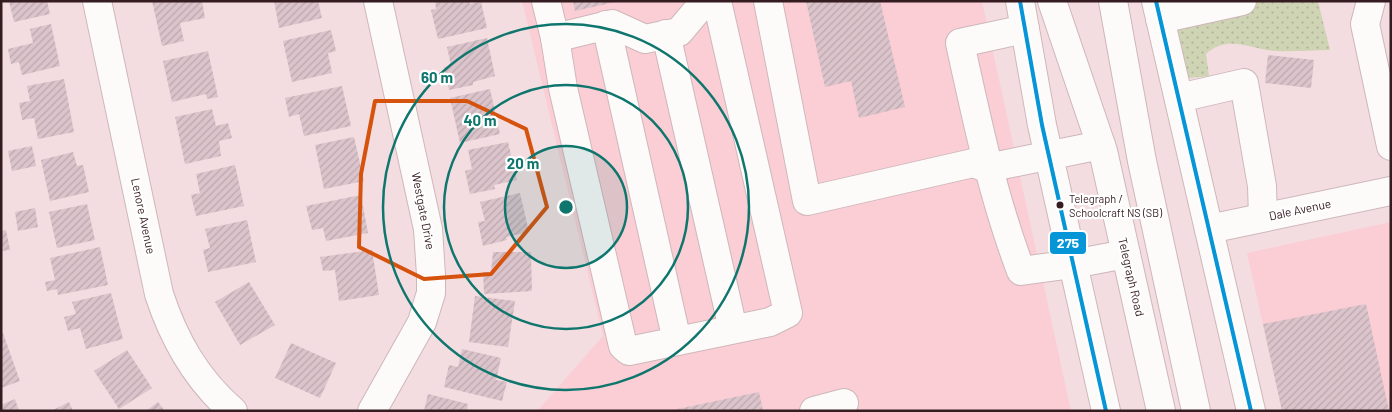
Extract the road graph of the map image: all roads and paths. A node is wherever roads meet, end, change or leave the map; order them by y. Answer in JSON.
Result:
{"nodes":[{"id":1,"x":98,"y":1,"type":"edge"},
{"id":2,"x":378,"y":1,"type":"edge"},
{"id":3,"x":546,"y":1,"type":"edge"},
{"id":4,"x":705,"y":1,"type":"edge"},
{"id":5,"x":717,"y":1,"type":"edge"},
{"id":6,"x":768,"y":1,"type":"edge"},
{"id":7,"x":1020,"y":1,"type":"edge"},
{"id":8,"x":1052,"y":1,"type":"edge"},
{"id":9,"x":1112,"y":1,"type":"edge"},
{"id":10,"x":1242,"y":1,"type":"edge"},
{"id":11,"x":1370,"y":2,"type":"edge"},
{"id":12,"x":1158,"y":10,"type":"edge"},
{"id":13,"x":606,"y":25,"type":"junction"},
{"id":14,"x":1025,"y":29,"type":"junction"},
{"id":15,"x":666,"y":34,"type":"junction"},
{"id":16,"x":555,"y":38,"type":"junction"},
{"id":17,"x":1179,"y":98,"type":"junction"},
{"id":18,"x":1101,"y":145,"type":"junction"},
{"id":19,"x":1391,"y":146,"type":"edge"},
{"id":20,"x":1048,"y":154,"type":"junction"},
{"id":21,"x":987,"y":168,"type":"junction"},
{"id":22,"x":1391,"y":191,"type":"edge"},
{"id":23,"x":1264,"y":217,"type":"junction"},
{"id":24,"x":1209,"y":229,"type":"junction"},
{"id":25,"x":1126,"y":254,"type":"junction"},
{"id":26,"x":1073,"y":264,"type":"junction"},
{"id":27,"x":733,"y":330,"type":"junction"},
{"id":28,"x":677,"y":341,"type":"junction"},
{"id":29,"x":844,"y":402,"type":"dead end"},
{"id":30,"x":233,"y":411,"type":"edge"},
{"id":31,"x":372,"y":411,"type":"edge"},
{"id":32,"x":814,"y":411,"type":"edge"},
{"id":33,"x":1106,"y":411,"type":"edge"},
{"id":34,"x":1161,"y":411,"type":"edge"},
{"id":35,"x":1196,"y":411,"type":"edge"},
{"id":36,"x":1251,"y":411,"type":"edge"}],
"edges":[{"from":1,"to":30,"type":"main road","name":"Lenore Avenue"},
{"from":2,"to":31,"type":"main road","name":"Westgate Drive"},
{"from":3,"to":16,"type":"main road"},
{"from":4,"to":15,"type":"main road"},
{"from":5,"to":27,"type":"main road"},
{"from":6,"to":21,"type":"main road"},
{"from":7,"to":14,"type":"main road"},
{"from":8,"to":18,"type":"main road","name":"Telegraph Road"},
{"from":9,"to":35,"type":"main road"},
{"from":10,"to":12,"type":"main road"},
{"from":11,"to":19,"type":"main road"},
{"from":12,"to":17,"type":"main road"},
{"from":13,"to":15,"type":"main road"},
{"from":13,"to":16,"type":"main road"},
{"from":13,"to":28,"type":"main road"},
{"from":14,"to":20,"type":"main road"},
{"from":14,"to":21,"type":"main road"},
{"from":15,"to":27,"type":"main road"},
{"from":16,"to":28,"type":"main road"},
{"from":17,"to":23,"type":"main road"},
{"from":17,"to":24,"type":"main road"},
{"from":18,"to":20,"type":"main road"},
{"from":18,"to":25,"type":"main road","name":"Telegraph Road"},
{"from":20,"to":21,"type":"main road"},
{"from":20,"to":26,"type":"main road"},
{"from":21,"to":26,"type":"main road"},
{"from":22,"to":23,"type":"main road","name":"Dale Avenue"},
{"from":23,"to":24,"type":"main road","name":"Dale Avenue"},
{"from":24,"to":36,"type":"main road"},
{"from":25,"to":26,"type":"main road"},
{"from":25,"to":34,"type":"main road","name":"Telegraph Road"},
{"from":26,"to":33,"type":"main road"},
{"from":27,"to":28,"type":"main road"},
{"from":29,"to":32,"type":"main road"}]}
